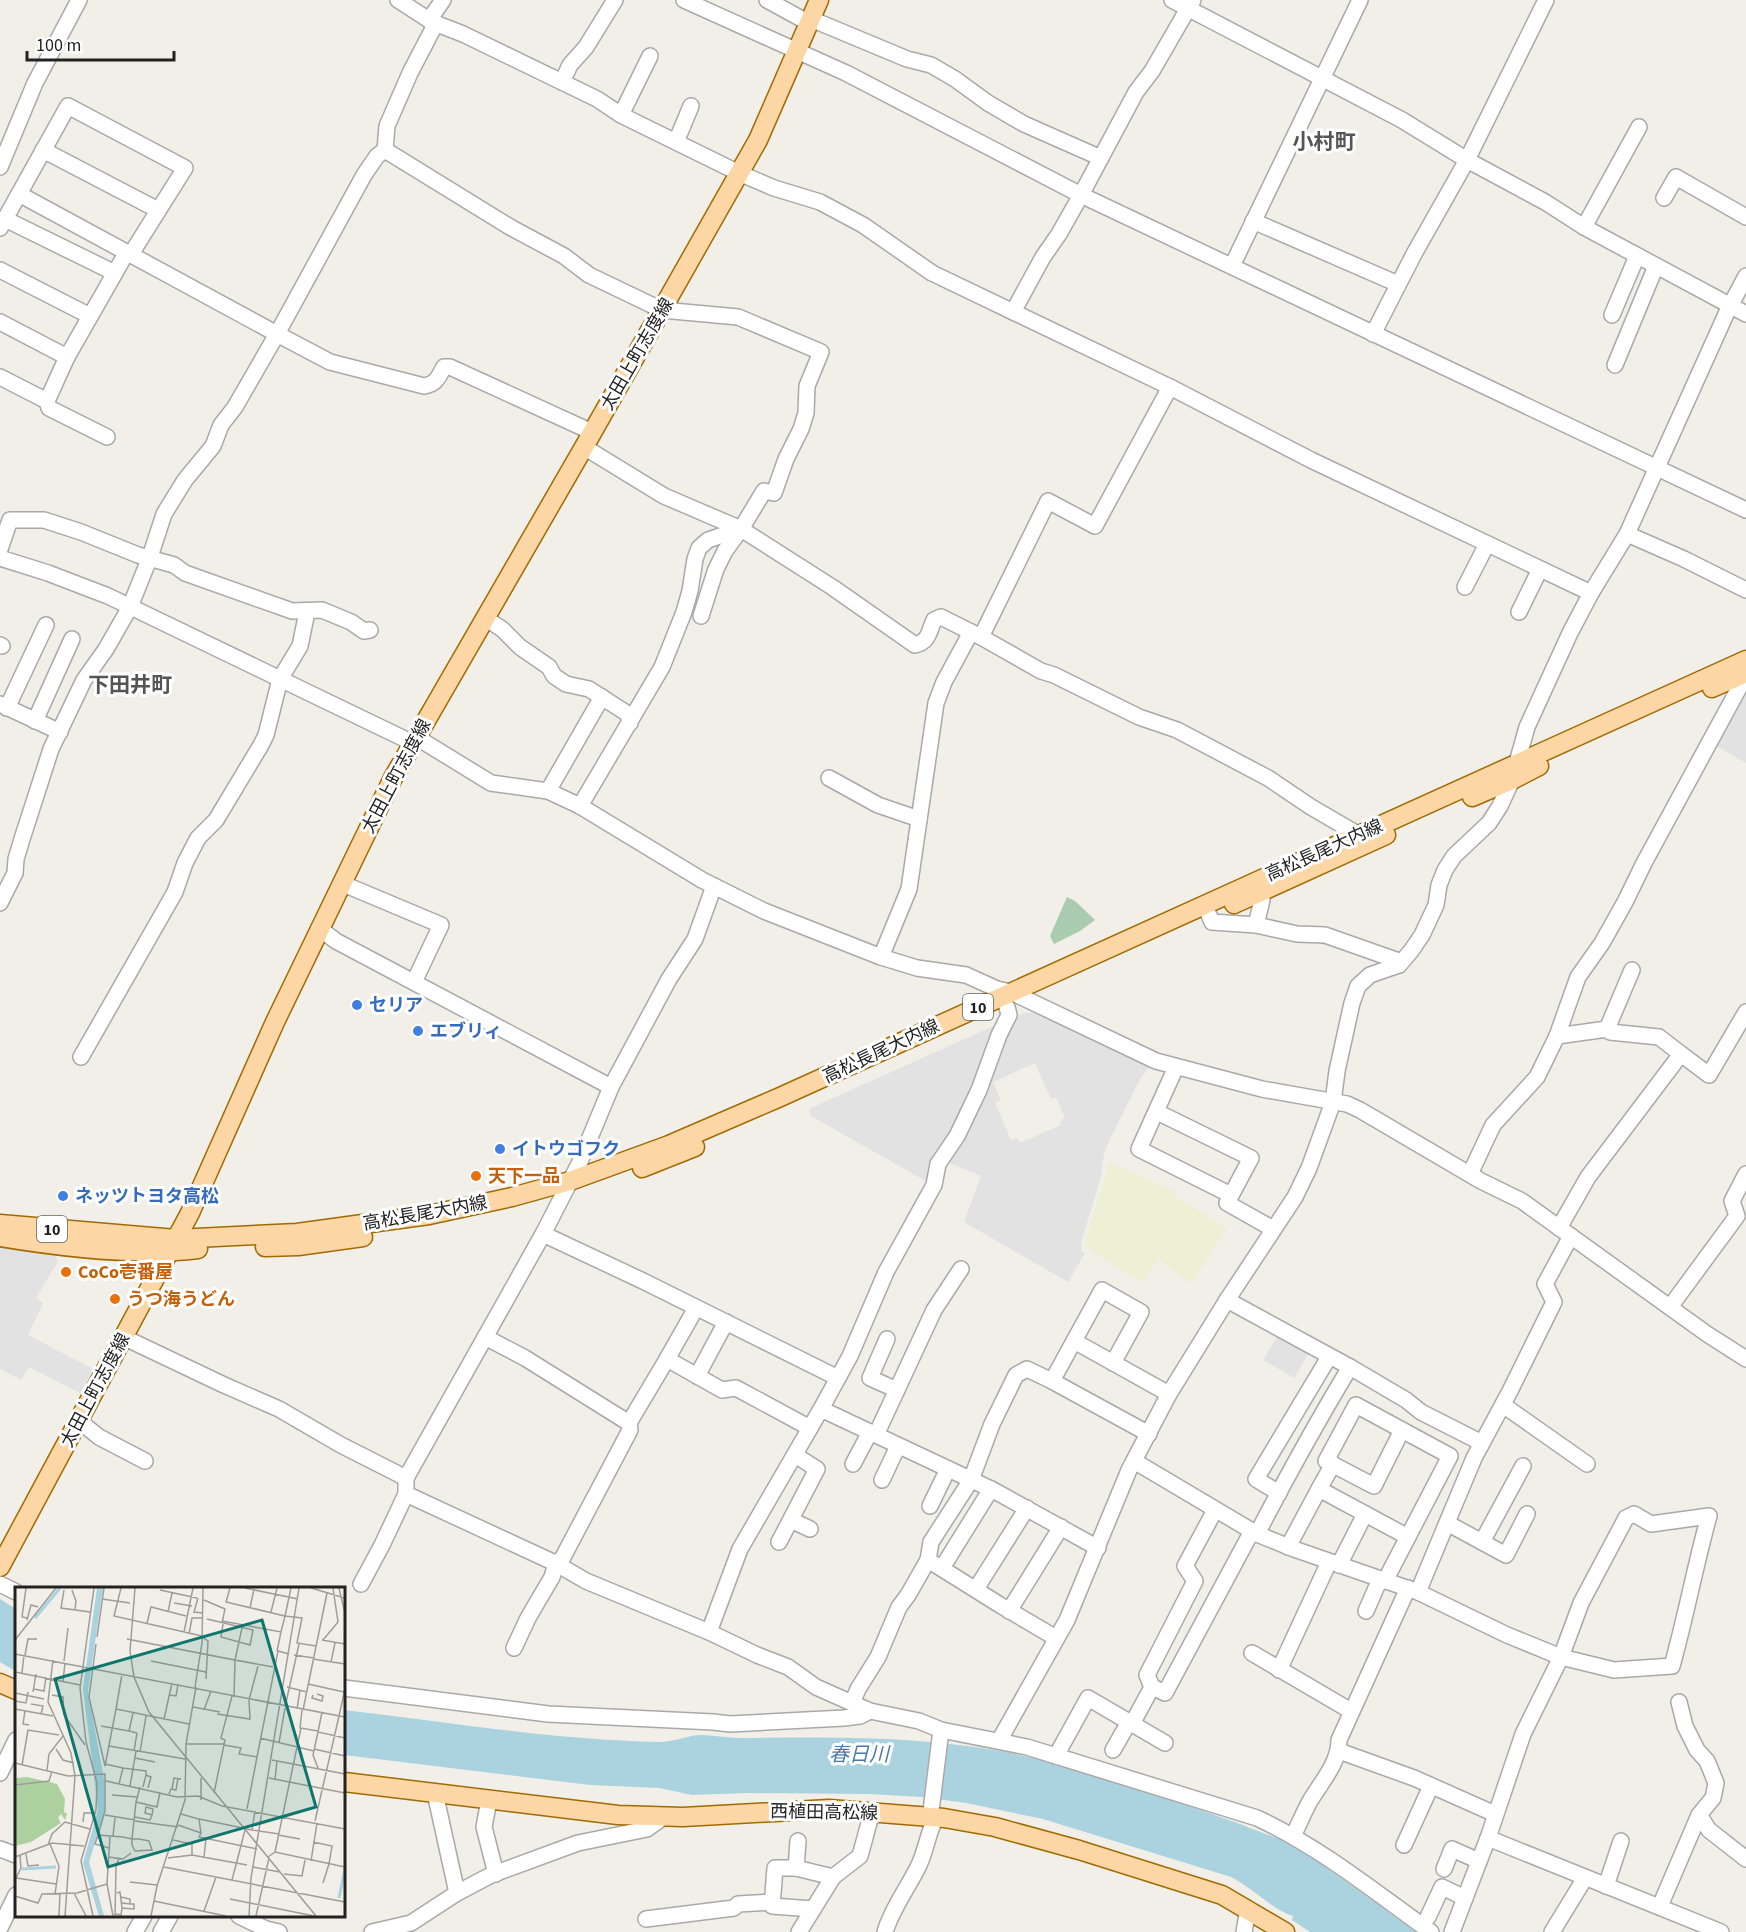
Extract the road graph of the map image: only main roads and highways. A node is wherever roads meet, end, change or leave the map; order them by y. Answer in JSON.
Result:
{"nodes":[{"id":1,"x":819,"y":0,"type":"edge"},
{"id":2,"x":1746,"y":660,"type":"edge"},
{"id":3,"x":1746,"y":674,"type":"edge"},
{"id":4,"x":1514,"y":772,"type":"junction"},
{"id":5,"x":1365,"y":838,"type":"junction"},
{"id":6,"x":1015,"y":999,"type":"junction"},
{"id":7,"x":0,"y":1224,"type":"edge"},
{"id":8,"x":0,"y":1237,"type":"edge"},
{"id":9,"x":172,"y":1246,"type":"junction"},
{"id":10,"x":0,"y":1566,"type":"edge"},
{"id":11,"x":0,"y":1683,"type":"edge"},
{"id":12,"x":15,"y":1690,"type":"edge"},
{"id":13,"x":345,"y":1782,"type":"edge"},
{"id":14,"x":1285,"y":1932,"type":"edge"}],
"edges":[{"from":1,"to":9,"type":"main road","name":"太田上町志度線"},
{"from":2,"to":4,"type":"main road","name":"高松長尾大内線","number":"10"},
{"from":3,"to":4,"type":"main road","name":"高松長尾大内線","number":"10"},
{"from":4,"to":5,"type":"main road","name":"高松長尾大内線","number":"10"},
{"from":5,"to":6,"type":"main road","name":"高松長尾大内線","number":"10"},
{"from":5,"to":6,"type":"main road","name":"高松長尾大内線","number":"10"},
{"from":6,"to":9,"type":"main road","name":"高松長尾大内線","number":"10"},
{"from":7,"to":9,"type":"main road","name":"高松長尾大内線","number":"10"},
{"from":8,"to":9,"type":"main road","name":"高松長尾大内線","number":"10"},
{"from":9,"to":10,"type":"main road","name":"太田上町志度線"},
{"from":11,"to":12,"type":"main road"},
{"from":13,"to":14,"type":"main road","name":"西植田高松線"}]}
